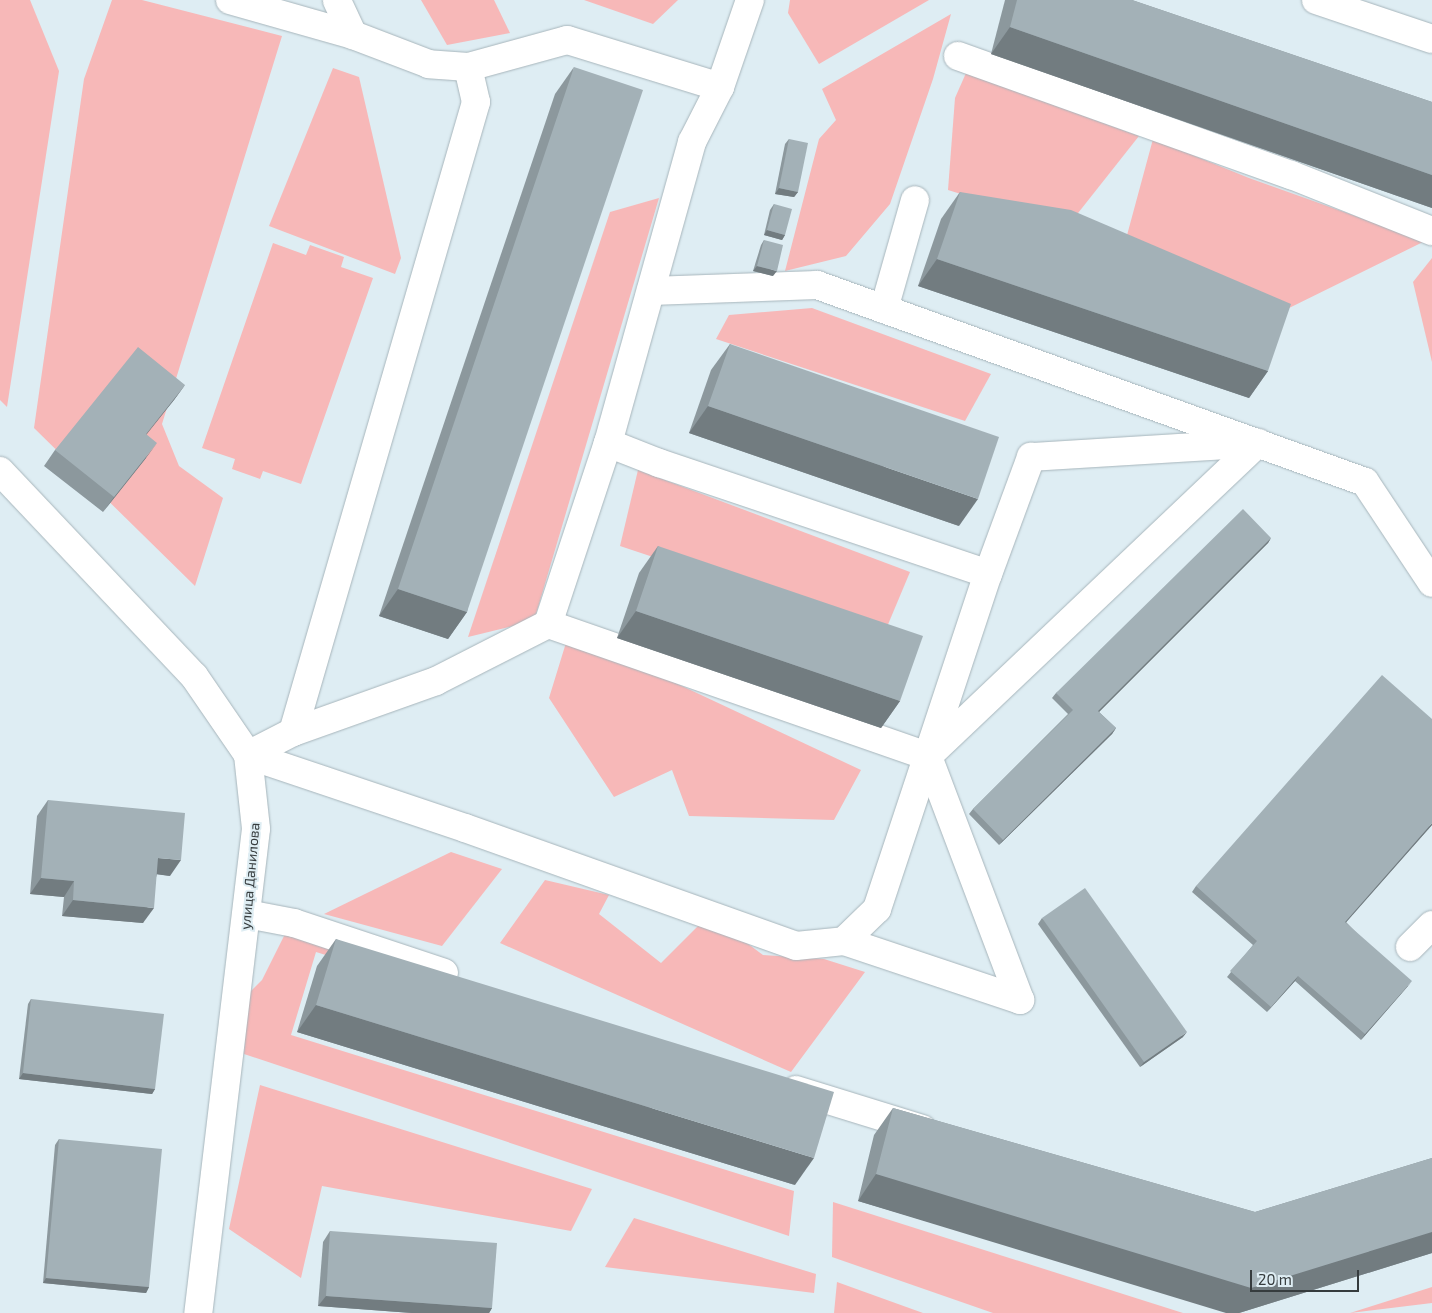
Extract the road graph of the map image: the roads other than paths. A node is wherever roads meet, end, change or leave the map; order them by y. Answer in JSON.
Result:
{"nodes":[{"id":1,"x":230,"y":0,"type":"edge"},
{"id":2,"x":337,"y":0,"type":"edge"},
{"id":3,"x":750,"y":0,"type":"edge"},
{"id":4,"x":1316,"y":0,"type":"edge"},
{"id":5,"x":353,"y":35,"type":"junction"},
{"id":6,"x":1432,"y":39,"type":"edge"},
{"id":7,"x":958,"y":56,"type":"dead end"},
{"id":8,"x":468,"y":67,"type":"junction"},
{"id":9,"x":720,"y":87,"type":"junction"},
{"id":10,"x":916,"y":200,"type":"dead end"},
{"id":11,"x":1432,"y":230,"type":"edge"},
{"id":12,"x":650,"y":291,"type":"junction"},
{"id":13,"x":884,"y":309,"type":"junction"},
{"id":14,"x":608,"y":443,"type":"junction"},
{"id":15,"x":1258,"y":443,"type":"junction"},
{"id":16,"x":0,"y":471,"type":"edge"},
{"id":17,"x":988,"y":574,"type":"junction"},
{"id":18,"x":1432,"y":583,"type":"edge"},
{"id":19,"x":548,"y":624,"type":"junction"},
{"id":20,"x":293,"y":732,"type":"junction"},
{"id":21,"x":248,"y":755,"type":"junction"},
{"id":22,"x":928,"y":756,"type":"junction"},
{"id":23,"x":247,"y":914,"type":"junction"},
{"id":24,"x":1432,"y":925,"type":"edge"},
{"id":25,"x":844,"y":941,"type":"junction"},
{"id":26,"x":1410,"y":948,"type":"dead end"},
{"id":27,"x":465,"y":980,"type":"edge"},
{"id":28,"x":768,"y":1081,"type":"edge"},
{"id":29,"x":949,"y":1137,"type":"edge"},
{"id":30,"x":198,"y":1313,"type":"edge"}],
"edges":[{"from":1,"to":5,"type":"street"},
{"from":2,"to":5,"type":"street"},
{"from":3,"to":9,"type":"street"},
{"from":4,"to":6,"type":"street"},
{"from":5,"to":8,"type":"street"},
{"from":7,"to":11,"type":"street"},
{"from":8,"to":9,"type":"street"},
{"from":8,"to":20,"type":"street"},
{"from":9,"to":12,"type":"street"},
{"from":10,"to":13,"type":"street"},
{"from":12,"to":13,"type":"street"},
{"from":12,"to":14,"type":"street"},
{"from":13,"to":15,"type":"street"},
{"from":14,"to":17,"type":"street"},
{"from":14,"to":19,"type":"street"},
{"from":15,"to":17,"type":"street"},
{"from":15,"to":18,"type":"street"},
{"from":15,"to":22,"type":"street"},
{"from":16,"to":21,"type":"street","name":"улица Данилова"},
{"from":17,"to":22,"type":"street"},
{"from":19,"to":20,"type":"street"},
{"from":19,"to":22,"type":"street"},
{"from":20,"to":21,"type":"street"},
{"from":21,"to":23,"type":"street","name":"улица Данилова"},
{"from":21,"to":25,"type":"street"},
{"from":22,"to":25,"type":"street"},
{"from":22,"to":25,"type":"street"},
{"from":23,"to":27,"type":"street"},
{"from":23,"to":30,"type":"street","name":"улица Данилова"},
{"from":24,"to":26,"type":"street"},
{"from":28,"to":29,"type":"street"}]}
